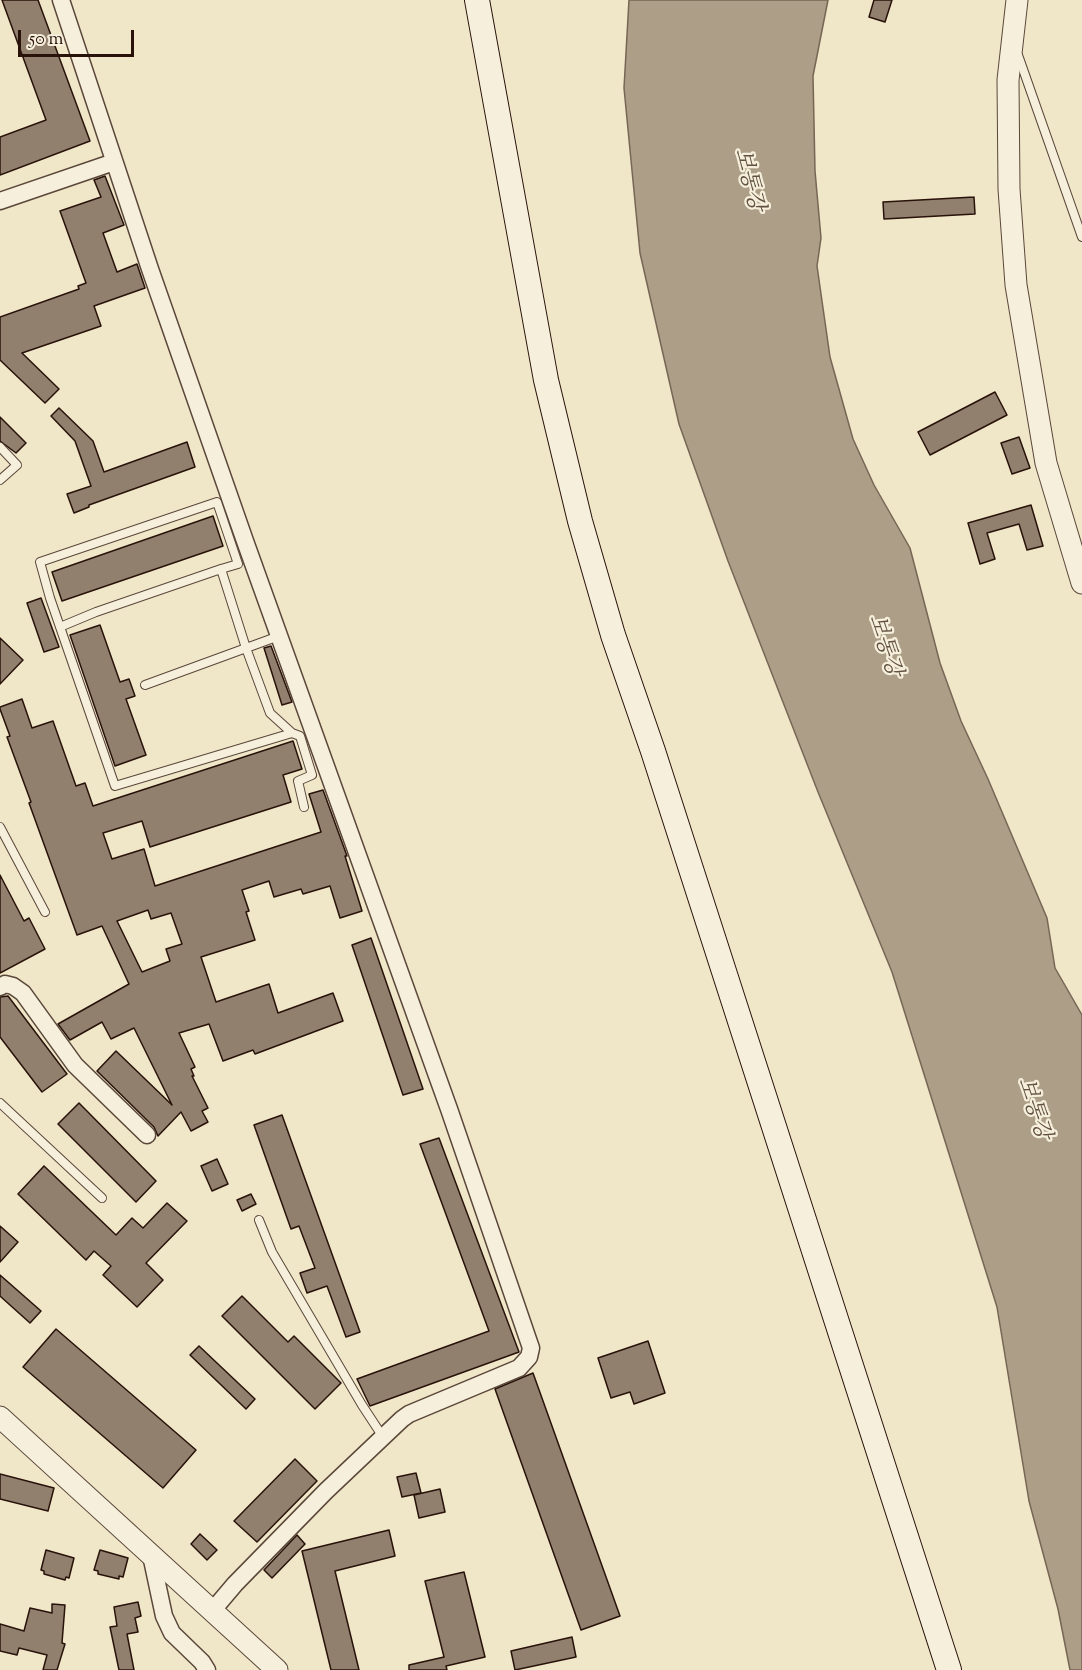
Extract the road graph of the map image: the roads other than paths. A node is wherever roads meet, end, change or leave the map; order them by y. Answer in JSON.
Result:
{"nodes":[{"id":1,"x":61,"y":0,"type":"edge"},
{"id":2,"x":477,"y":0,"type":"edge"},
{"id":3,"x":1017,"y":0,"type":"edge"},
{"id":4,"x":1012,"y":38,"type":"junction"},
{"id":5,"x":114,"y":162,"type":"junction"},
{"id":6,"x":0,"y":201,"type":"edge"},
{"id":7,"x":1082,"y":237,"type":"edge"},
{"id":8,"x":0,"y":447,"type":"edge"},
{"id":9,"x":0,"y":480,"type":"edge"},
{"id":10,"x":221,"y":569,"type":"junction"},
{"id":11,"x":1082,"y":583,"type":"edge"},
{"id":12,"x":60,"y":627,"type":"junction"},
{"id":13,"x":279,"y":636,"type":"junction"},
{"id":14,"x":246,"y":648,"type":"junction"},
{"id":15,"x":145,"y":685,"type":"dead end"},
{"id":16,"x":292,"y":733,"type":"junction"},
{"id":17,"x":304,"y":807,"type":"dead end"},
{"id":18,"x":0,"y":827,"type":"edge"},
{"id":19,"x":45,"y":912,"type":"dead end"},
{"id":20,"x":0,"y":987,"type":"edge"},
{"id":21,"x":0,"y":1103,"type":"edge"},
{"id":22,"x":147,"y":1135,"type":"dead end"},
{"id":23,"x":102,"y":1198,"type":"dead end"},
{"id":24,"x":259,"y":1220,"type":"dead end"},
{"id":25,"x":0,"y":1417,"type":"edge"},
{"id":26,"x":383,"y":1437,"type":"junction"},
{"id":27,"x":151,"y":1555,"type":"junction"},
{"id":28,"x":213,"y":1610,"type":"junction"},
{"id":29,"x":207,"y":1670,"type":"edge"},
{"id":30,"x":277,"y":1670,"type":"edge"},
{"id":31,"x":949,"y":1670,"type":"edge"}],
"edges":[{"from":1,"to":5,"type":"street"},
{"from":2,"to":31,"type":"main road"},
{"from":3,"to":4,"type":"street"},
{"from":4,"to":7,"type":"lane"},
{"from":4,"to":11,"type":"street"},
{"from":5,"to":6,"type":"street"},
{"from":5,"to":13,"type":"street"},
{"from":8,"to":9,"type":"lane"},
{"from":10,"to":12,"type":"lane"},
{"from":10,"to":12,"type":"lane"},
{"from":10,"to":14,"type":"lane"},
{"from":12,"to":16,"type":"lane"},
{"from":13,"to":14,"type":"lane"},
{"from":13,"to":26,"type":"street"},
{"from":14,"to":15,"type":"lane"},
{"from":14,"to":16,"type":"lane"},
{"from":16,"to":17,"type":"lane"},
{"from":18,"to":19,"type":"lane"},
{"from":20,"to":22,"type":"street"},
{"from":21,"to":23,"type":"lane"},
{"from":24,"to":26,"type":"lane"},
{"from":25,"to":27,"type":"street"},
{"from":26,"to":28,"type":"street"},
{"from":27,"to":28,"type":"street"},
{"from":27,"to":29,"type":"street"},
{"from":28,"to":30,"type":"street"}]}
